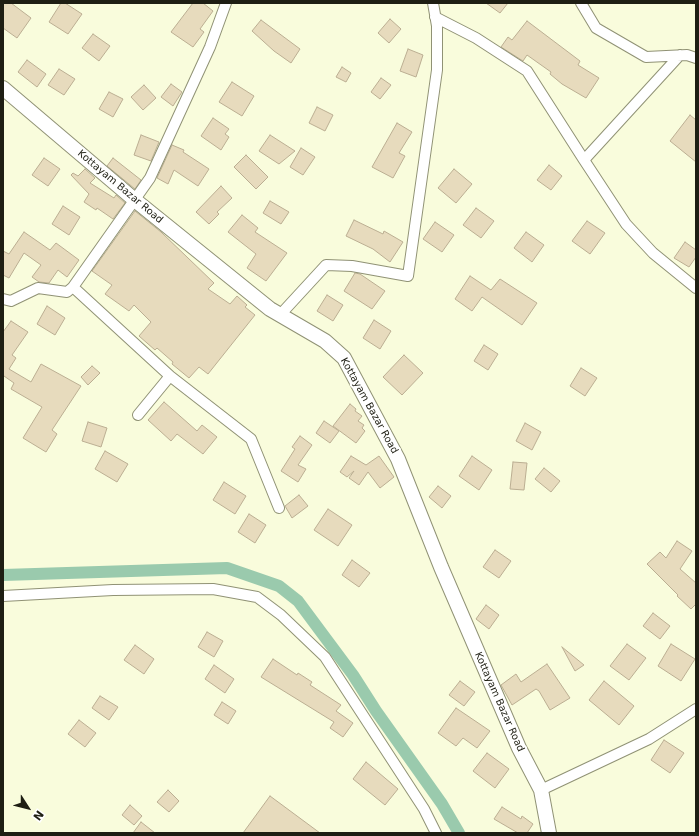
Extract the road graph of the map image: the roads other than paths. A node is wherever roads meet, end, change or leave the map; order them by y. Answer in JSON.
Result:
{"nodes":[{"id":1,"x":226,"y":3,"type":"edge"},
{"id":2,"x":433,"y":3,"type":"edge"},
{"id":3,"x":581,"y":3,"type":"edge"},
{"id":4,"x":435,"y":17,"type":"junction"},
{"id":5,"x":680,"y":55,"type":"junction"},
{"id":6,"x":696,"y":58,"type":"edge"},
{"id":7,"x":3,"y":88,"type":"edge"},
{"id":8,"x":584,"y":160,"type":"junction"},
{"id":9,"x":136,"y":201,"type":"junction"},
{"id":10,"x":73,"y":287,"type":"junction"},
{"id":11,"x":696,"y":288,"type":"edge"},
{"id":12,"x":3,"y":299,"type":"edge"},
{"id":13,"x":280,"y":315,"type":"junction"},
{"id":14,"x":170,"y":376,"type":"junction"},
{"id":15,"x":138,"y":415,"type":"dead end"},
{"id":16,"x":279,"y":508,"type":"dead end"},
{"id":17,"x":3,"y":596,"type":"edge"},
{"id":18,"x":696,"y":709,"type":"edge"},
{"id":19,"x":541,"y":790,"type":"junction"},
{"id":20,"x":436,"y":833,"type":"edge"},
{"id":21,"x":549,"y":833,"type":"edge"}],
"edges":[{"from":1,"to":9,"type":"street"},
{"from":2,"to":4,"type":"street"},
{"from":3,"to":5,"type":"street"},
{"from":4,"to":8,"type":"street"},
{"from":4,"to":13,"type":"street"},
{"from":5,"to":6,"type":"street"},
{"from":5,"to":8,"type":"street"},
{"from":7,"to":9,"type":"main road","name":"Kottayam Bazar Road"},
{"from":8,"to":11,"type":"street"},
{"from":9,"to":10,"type":"street"},
{"from":9,"to":13,"type":"main road","name":"Kottayam Bazar Road"},
{"from":10,"to":12,"type":"street"},
{"from":10,"to":14,"type":"street"},
{"from":13,"to":19,"type":"main road","name":"Kottayam Bazar Road"},
{"from":14,"to":15,"type":"street"},
{"from":14,"to":16,"type":"street"},
{"from":17,"to":20,"type":"street"},
{"from":18,"to":19,"type":"street"},
{"from":19,"to":21,"type":"main road","name":"Kottayam Bazar Road"}]}
